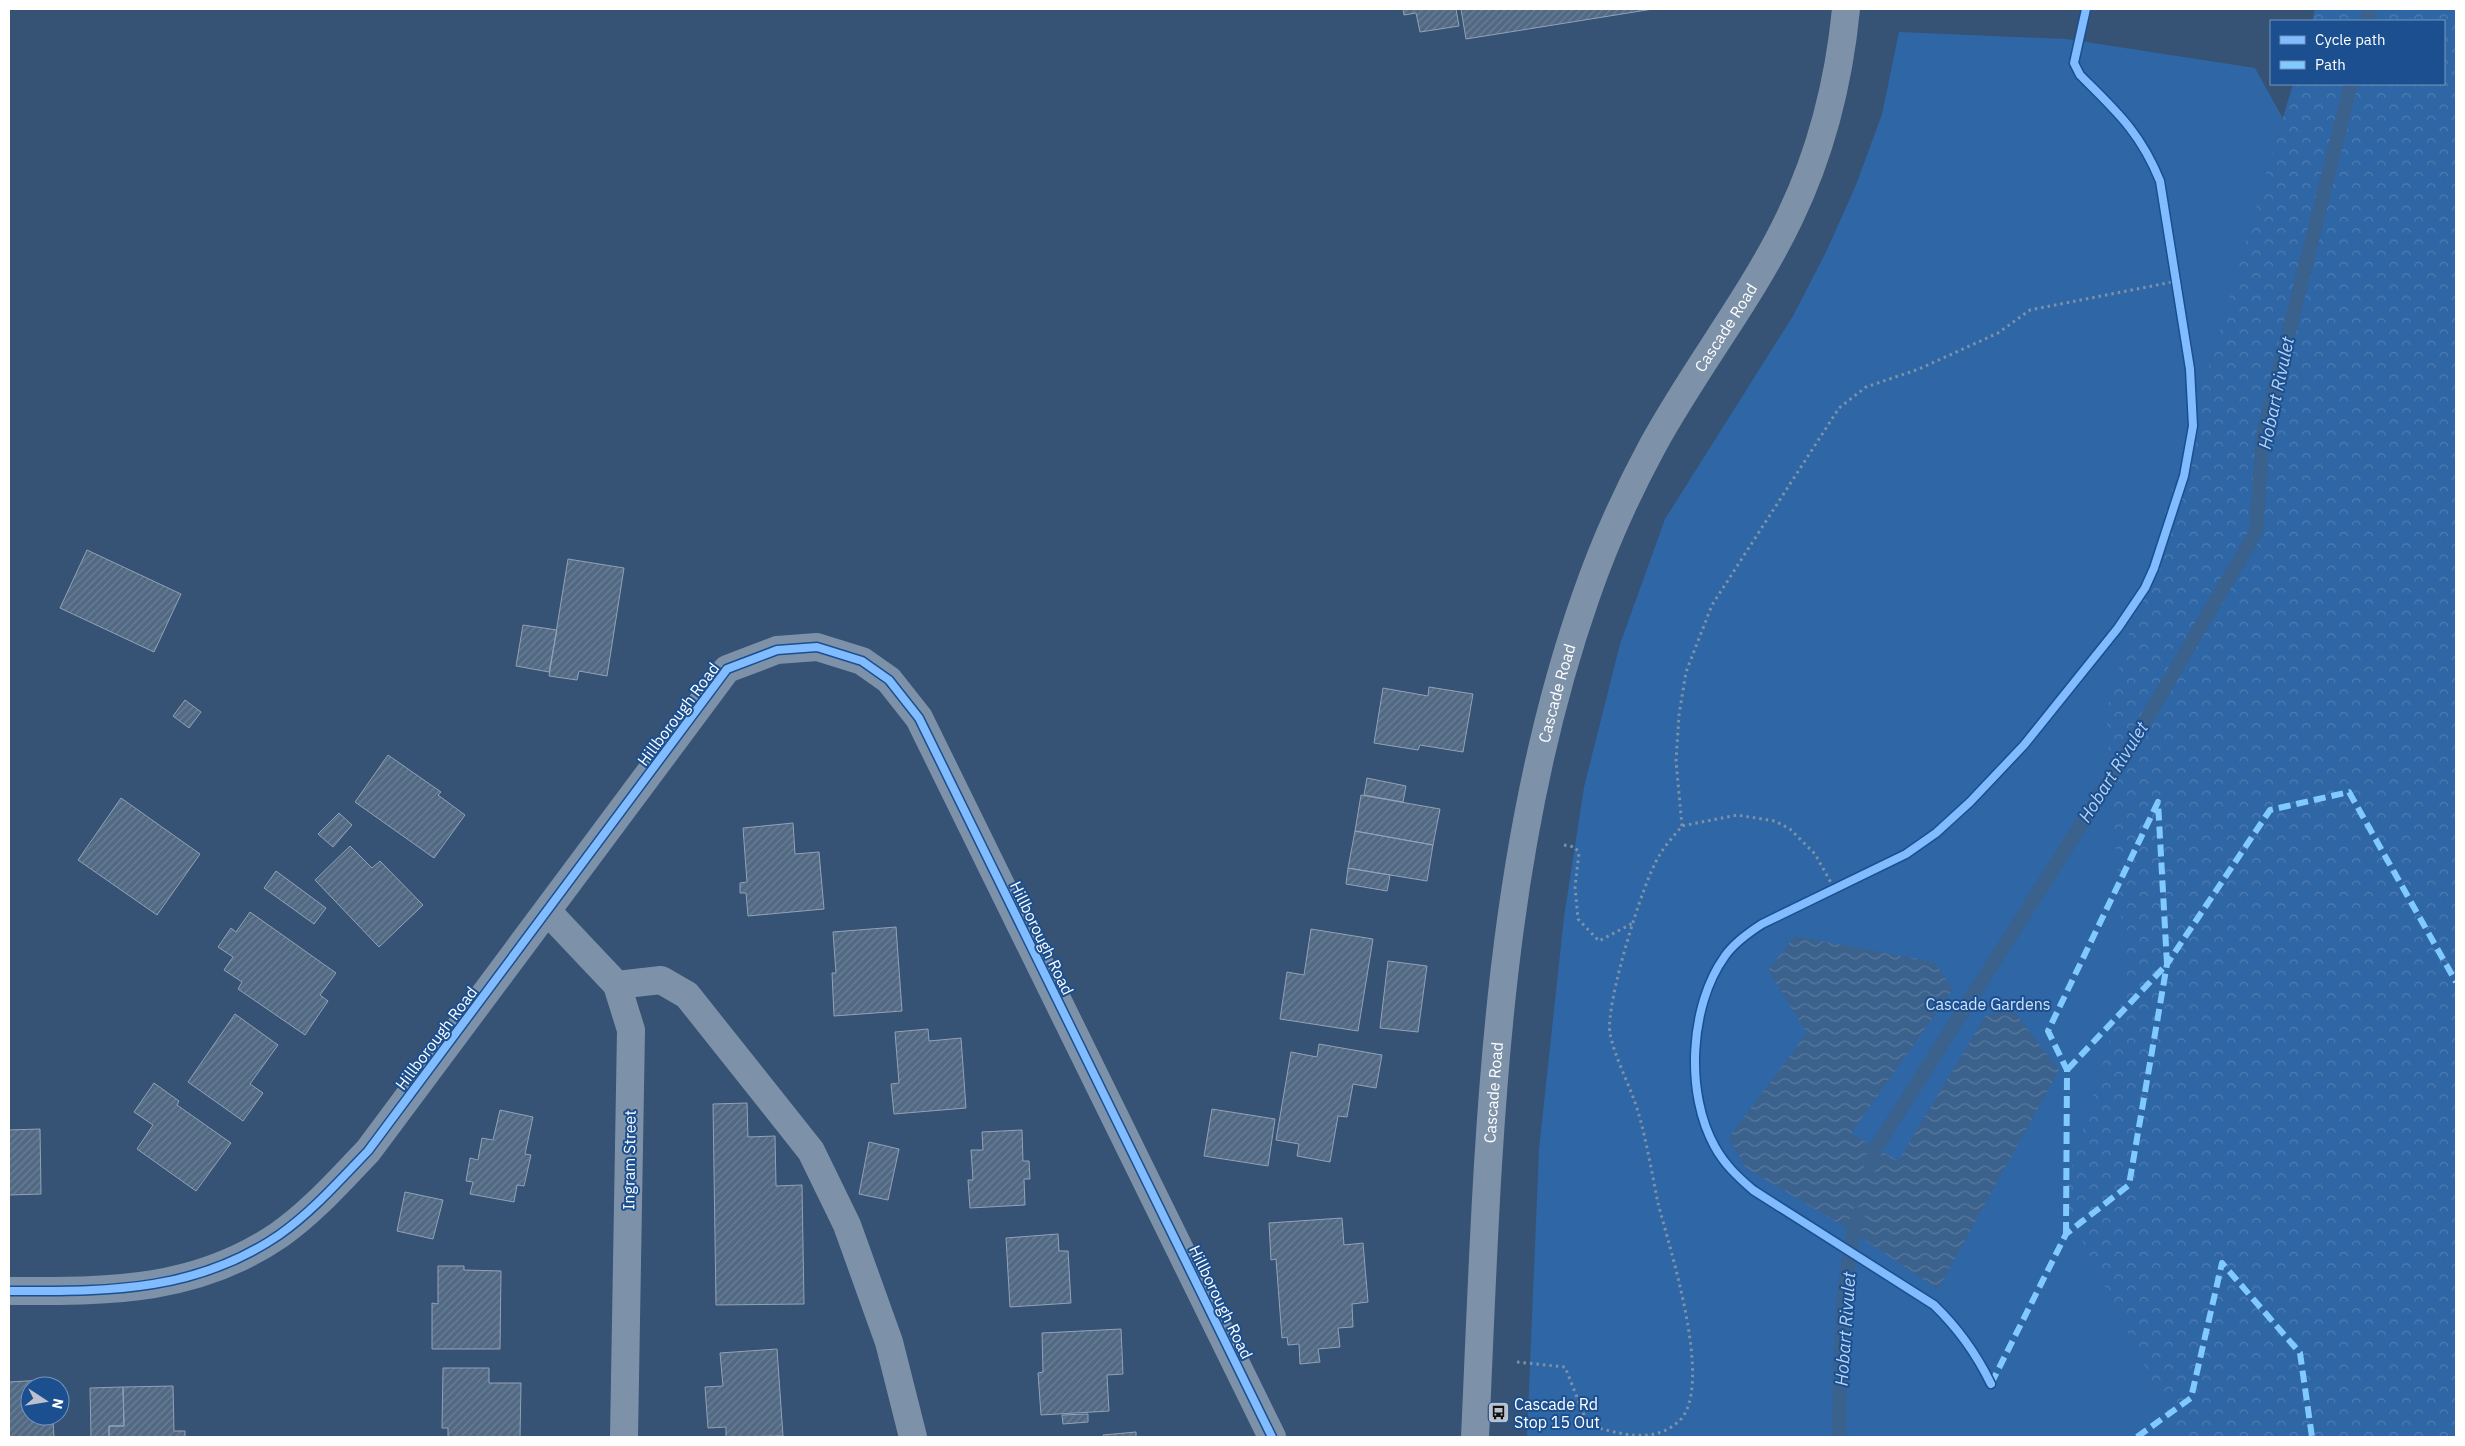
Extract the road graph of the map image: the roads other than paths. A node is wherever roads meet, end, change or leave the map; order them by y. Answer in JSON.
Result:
{"nodes":[{"id":1,"x":1846,"y":9,"type":"edge"},
{"id":2,"x":548,"y":912,"type":"junction"},
{"id":3,"x":617,"y":985,"type":"junction"},
{"id":4,"x":9,"y":1291,"type":"edge"},
{"id":5,"x":624,"y":1437,"type":"edge"},
{"id":6,"x":913,"y":1437,"type":"edge"},
{"id":7,"x":1272,"y":1437,"type":"edge"},
{"id":8,"x":1475,"y":1437,"type":"edge"}],
"edges":[{"from":1,"to":8,"type":"street","name":"Cascade Road"},
{"from":2,"to":3,"type":"street","name":"Ingram Street"},
{"from":2,"to":4,"type":"street","name":"Hillborough Road"},
{"from":2,"to":7,"type":"street","name":"Hillborough Road"},
{"from":3,"to":5,"type":"street","name":"Ingram Street"},
{"from":3,"to":6,"type":"street"}]}
